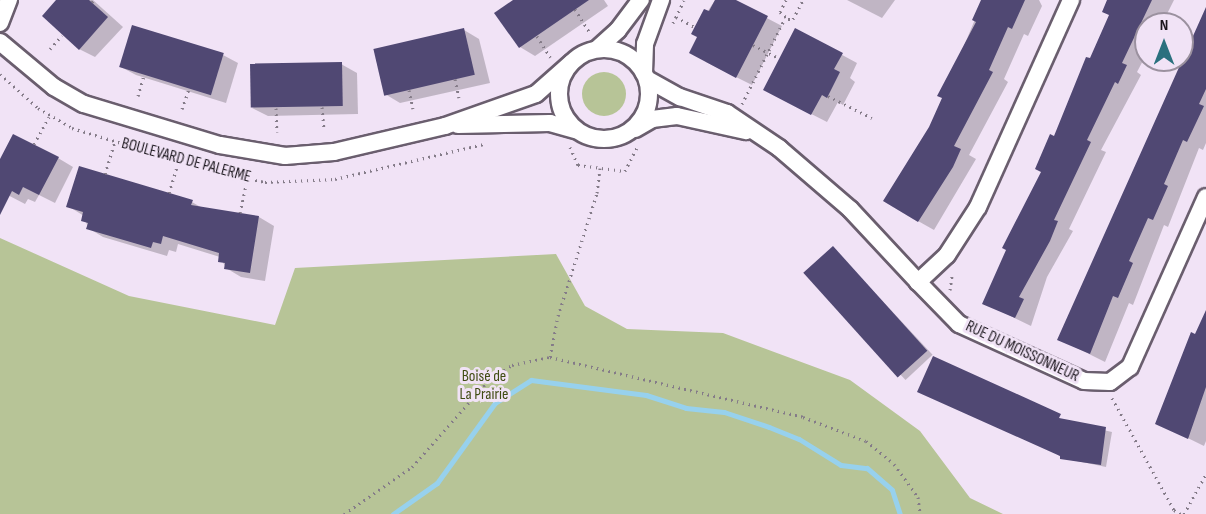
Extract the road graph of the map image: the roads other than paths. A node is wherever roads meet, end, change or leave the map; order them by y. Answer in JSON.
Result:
{"nodes":[{"id":1,"x":9,"y":0,"type":"edge"},
{"id":2,"x":641,"y":0,"type":"edge"},
{"id":3,"x":661,"y":0,"type":"edge"},
{"id":4,"x":1071,"y":0,"type":"edge"},
{"id":5,"x":0,"y":23,"type":"edge"},
{"id":6,"x":0,"y":42,"type":"edge"},
{"id":7,"x":597,"y":50,"type":"junction"},
{"id":8,"x":572,"y":62,"type":"junction"},
{"id":9,"x":646,"y":76,"type":"junction"},
{"id":10,"x":445,"y":126,"type":"junction"},
{"id":11,"x":576,"y":130,"type":"junction"},
{"id":12,"x":633,"y":130,"type":"junction"},
{"id":13,"x":758,"y":135,"type":"junction"},
{"id":14,"x":1206,"y":197,"type":"edge"},
{"id":15,"x":918,"y":282,"type":"junction"}],
"edges":[{"from":1,"to":5,"type":"street"},
{"from":2,"to":7,"type":"street"},
{"from":3,"to":9,"type":"street"},
{"from":4,"to":15,"type":"street"},
{"from":6,"to":10,"type":"street","name":"BOULEVARD DE PALERME"},
{"from":7,"to":8,"type":"street"},
{"from":7,"to":9,"type":"street"},
{"from":8,"to":10,"type":"street","name":"BOULEVARD DE PALERME"},
{"from":8,"to":11,"type":"street"},
{"from":9,"to":12,"type":"street"},
{"from":9,"to":13,"type":"street","name":"RUE DU MOISSONNEUR"},
{"from":10,"to":11,"type":"street","name":"BOULEVARD DE PALERME"},
{"from":11,"to":12,"type":"street"},
{"from":12,"to":13,"type":"street","name":"RUE DU MOISSONNEUR"},
{"from":13,"to":15,"type":"street","name":"RUE DU MOISSONNEUR"},
{"from":14,"to":15,"type":"street","name":"RUE DU MOISSONNEUR"}]}
